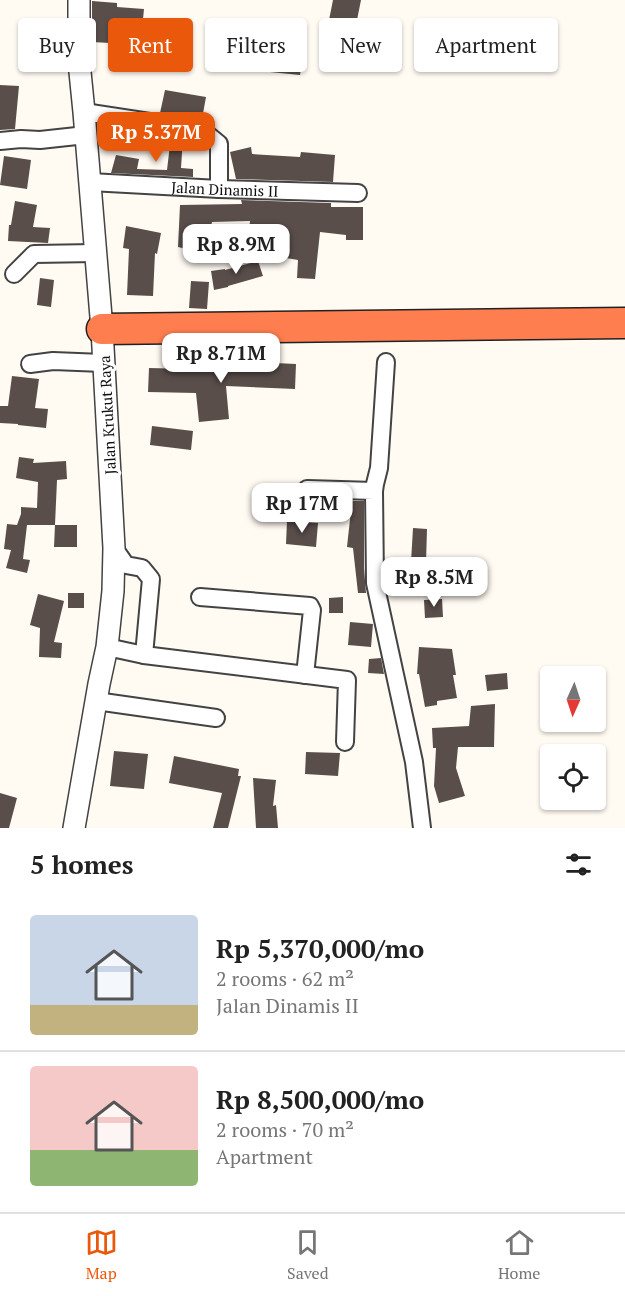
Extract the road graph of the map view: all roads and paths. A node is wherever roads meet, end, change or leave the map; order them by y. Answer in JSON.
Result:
{"nodes":[{"id":1,"x":79,"y":0,"type":"edge"},
{"id":2,"x":84,"y":112,"type":"junction"},
{"id":3,"x":78,"y":135,"type":"junction"},
{"id":4,"x":0,"y":141,"type":"edge"},
{"id":5,"x":90,"y":182,"type":"junction"},
{"id":6,"x":219,"y":189,"type":"junction"},
{"id":7,"x":358,"y":193,"type":"dead end"},
{"id":8,"x":95,"y":253,"type":"junction"},
{"id":9,"x":14,"y":274,"type":"dead end"},
{"id":10,"x":625,"y":323,"type":"edge"},
{"id":11,"x":625,"y":343,"type":"edge"},
{"id":12,"x":100,"y":351,"type":"junction"},
{"id":13,"x":386,"y":362,"type":"dead end"},
{"id":14,"x":30,"y":364,"type":"dead end"},
{"id":15,"x":307,"y":489,"type":"dead end"},
{"id":16,"x":374,"y":492,"type":"junction"},
{"id":17,"x":114,"y":548,"type":"junction"},
{"id":18,"x":200,"y":597,"type":"dead end"},
{"id":19,"x":107,"y":647,"type":"junction"},
{"id":20,"x":144,"y":655,"type":"junction"},
{"id":21,"x":305,"y":675,"type":"junction"},
{"id":22,"x":96,"y":701,"type":"junction"},
{"id":23,"x":216,"y":718,"type":"dead end"},
{"id":24,"x":345,"y":742,"type":"dead end"},
{"id":25,"x":74,"y":828,"type":"edge"},
{"id":26,"x":422,"y":828,"type":"edge"}],
"edges":[{"from":1,"to":2,"type":"street","name":"Jalan Krukut Raya"},
{"from":2,"to":3,"type":"street","name":"Jalan Krukut Raya"},
{"from":2,"to":6,"type":"street"},
{"from":3,"to":4,"type":"street"},
{"from":3,"to":5,"type":"street","name":"Jalan Krukut Raya"},
{"from":5,"to":6,"type":"street","name":"Jalan Dinamis II"},
{"from":5,"to":8,"type":"street","name":"Jalan Krukut Raya"},
{"from":6,"to":7,"type":"street","name":"Jalan Dinamis II"},
{"from":8,"to":9,"type":"street"},
{"from":8,"to":12,"type":"street","name":"Jalan Krukut Raya"},
{"from":10,"to":12,"type":"highway"},
{"from":11,"to":12,"type":"highway"},
{"from":12,"to":14,"type":"street"},
{"from":12,"to":17,"type":"street","name":"Jalan Krukut Raya"},
{"from":13,"to":16,"type":"street"},
{"from":15,"to":16,"type":"street"},
{"from":16,"to":26,"type":"street"},
{"from":17,"to":19,"type":"street","name":"Jalan Krukut Raya"},
{"from":17,"to":20,"type":"street"},
{"from":18,"to":21,"type":"street"},
{"from":19,"to":20,"type":"street"},
{"from":19,"to":22,"type":"street","name":"Jalan Krukut Raya"},
{"from":20,"to":21,"type":"street"},
{"from":21,"to":24,"type":"street"},
{"from":22,"to":23,"type":"street"},
{"from":22,"to":25,"type":"street","name":"Jalan Krukut Raya"}]}
